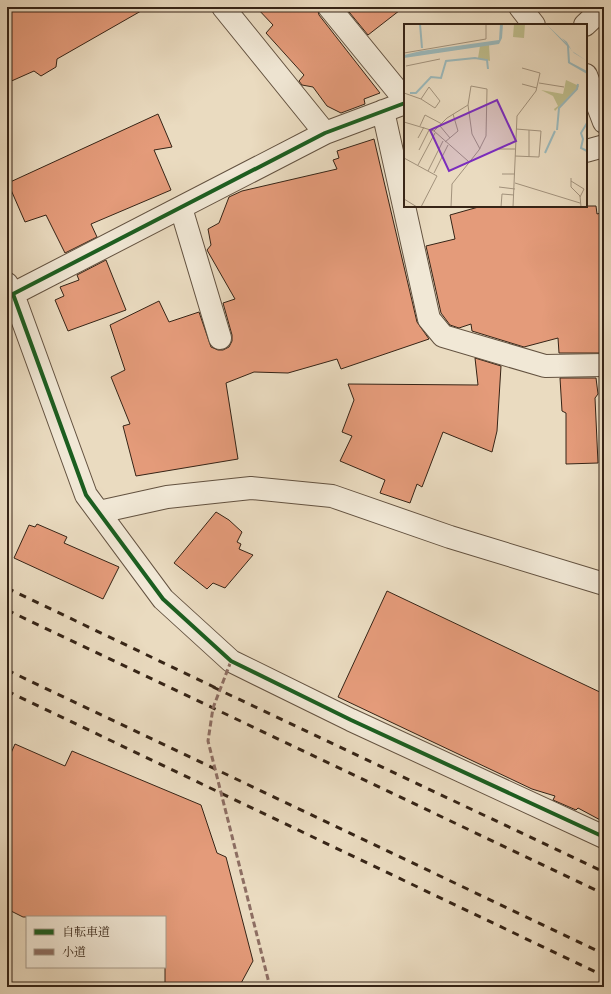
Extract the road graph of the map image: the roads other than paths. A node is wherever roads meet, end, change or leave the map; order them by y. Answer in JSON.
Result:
{"nodes":[{"id":1,"x":223,"y":7,"type":"edge"},
{"id":2,"x":329,"y":7,"type":"edge"},
{"id":3,"x":520,"y":7,"type":"edge"},
{"id":4,"x":604,"y":7,"type":"edge"},
{"id":5,"x":533,"y":24,"type":"edge"},
{"id":6,"x":586,"y":24,"type":"edge"},
{"id":7,"x":587,"y":78,"type":"edge"},
{"id":8,"x":404,"y":100,"type":"edge"},
{"id":9,"x":404,"y":101,"type":"edge"},
{"id":10,"x":383,"y":111,"type":"junction"},
{"id":11,"x":604,"y":122,"type":"edge"},
{"id":12,"x":325,"y":133,"type":"junction"},
{"id":13,"x":604,"y":146,"type":"edge"},
{"id":14,"x":587,"y":151,"type":"edge"},
{"id":15,"x":404,"y":205,"type":"edge"},
{"id":16,"x":404,"y":207,"type":"edge"},
{"id":17,"x":181,"y":208,"type":"junction"},
{"id":18,"x":10,"y":289,"type":"edge"},
{"id":19,"x":220,"y":338,"type":"dead end"},
{"id":20,"x":604,"y":365,"type":"edge"},
{"id":21,"x":99,"y":512,"type":"junction"},
{"id":22,"x":604,"y":584,"type":"edge"},
{"id":23,"x":604,"y":837,"type":"edge"}],
"edges":[{"from":1,"to":12,"type":"street"},
{"from":2,"to":8,"type":"street"},
{"from":3,"to":5,"type":"street"},
{"from":4,"to":6,"type":"street"},
{"from":7,"to":11,"type":"street"},
{"from":9,"to":10,"type":"street"},
{"from":10,"to":12,"type":"street"},
{"from":10,"to":15,"type":"street"},
{"from":12,"to":17,"type":"street"},
{"from":13,"to":14,"type":"street"},
{"from":16,"to":20,"type":"street"},
{"from":17,"to":18,"type":"street"},
{"from":17,"to":19,"type":"street"},
{"from":18,"to":21,"type":"street"},
{"from":21,"to":22,"type":"street"},
{"from":21,"to":23,"type":"street"}]}
